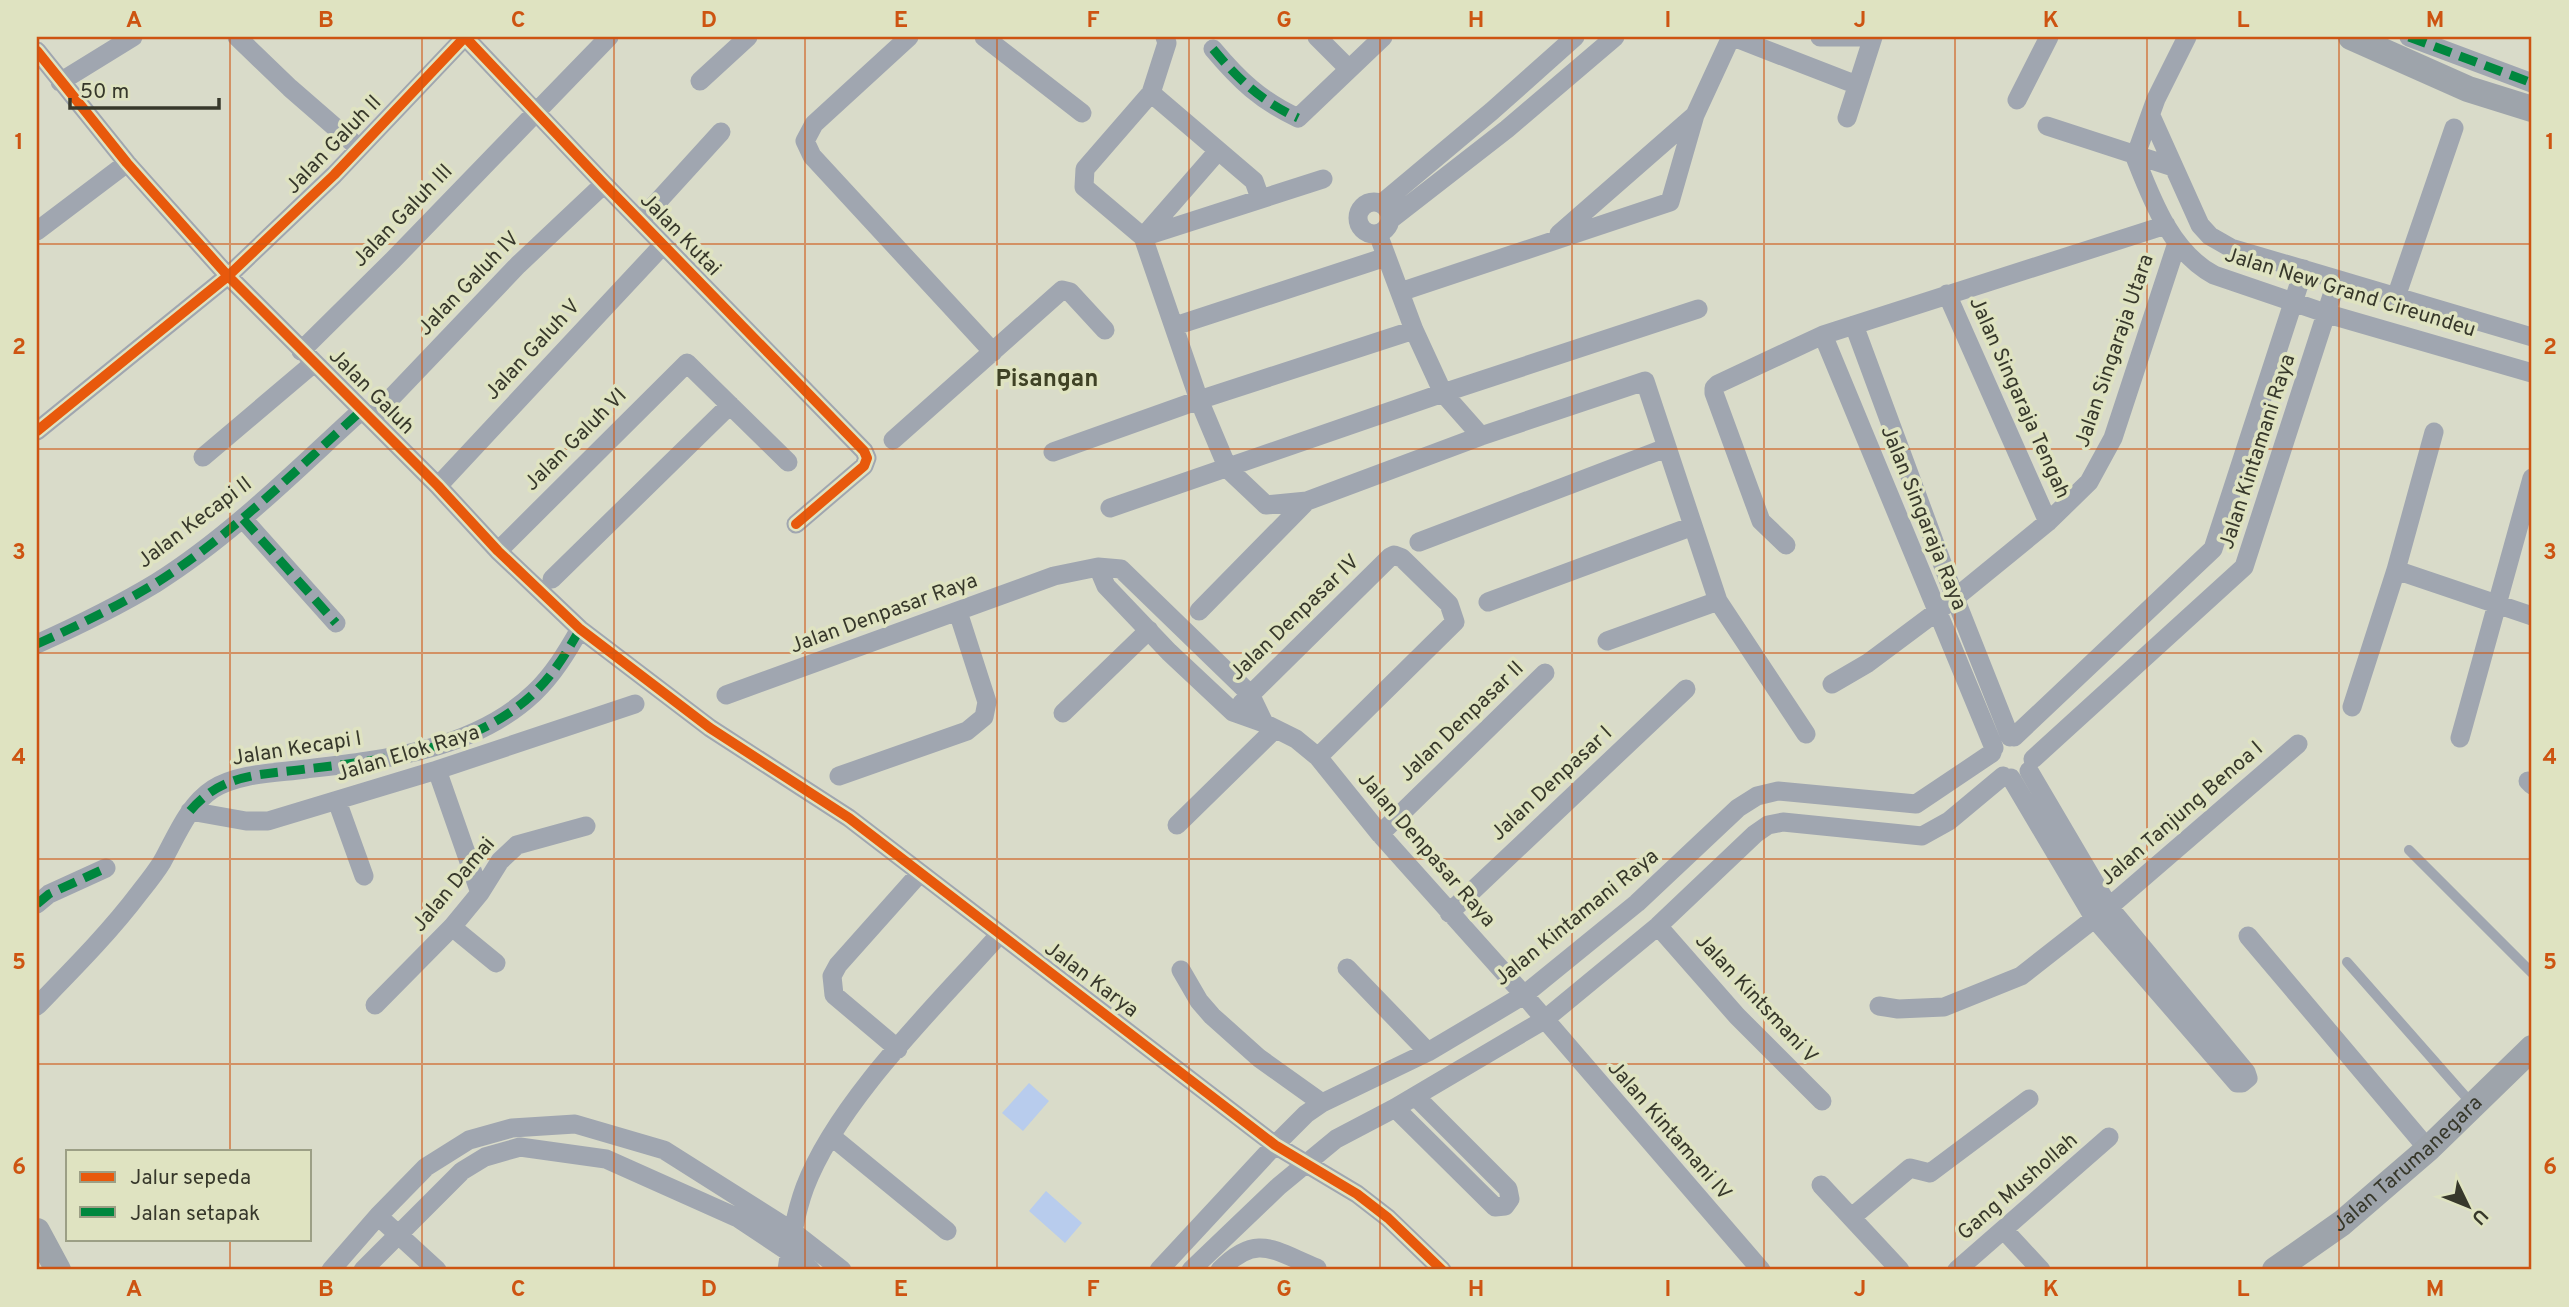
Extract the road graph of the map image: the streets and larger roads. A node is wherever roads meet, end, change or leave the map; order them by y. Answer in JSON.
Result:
{"nodes":[{"id":1,"x":133,"y":37,"type":"edge"},
{"id":2,"x":237,"y":37,"type":"edge"},
{"id":3,"x":465,"y":37,"type":"edge"},
{"id":4,"x":609,"y":37,"type":"edge"},
{"id":5,"x":748,"y":37,"type":"edge"},
{"id":6,"x":909,"y":37,"type":"edge"},
{"id":7,"x":984,"y":37,"type":"edge"},
{"id":8,"x":1166,"y":37,"type":"edge"},
{"id":9,"x":1317,"y":37,"type":"edge"},
{"id":10,"x":1383,"y":37,"type":"edge"},
{"id":11,"x":1575,"y":37,"type":"edge"},
{"id":12,"x":1732,"y":37,"type":"edge"},
{"id":13,"x":1820,"y":37,"type":"edge"},
{"id":14,"x":1873,"y":37,"type":"edge"},
{"id":15,"x":2049,"y":37,"type":"edge"},
{"id":16,"x":2188,"y":37,"type":"edge"},
{"id":17,"x":2351,"y":37,"type":"edge"},
{"id":18,"x":1611,"y":39,"type":"edge"},
{"id":19,"x":2406,"y":44,"type":"edge"},
{"id":20,"x":1213,"y":49,"type":"dead end"},
{"id":21,"x":37,"y":51,"type":"edge"},
{"id":22,"x":1349,"y":69,"type":"junction"},
{"id":23,"x":60,"y":82,"type":"junction"},
{"id":24,"x":700,"y":82,"type":"dead end"},
{"id":25,"x":2532,"y":82,"type":"edge"},
{"id":26,"x":1857,"y":85,"type":"junction"},
{"id":27,"x":1152,"y":93,"type":"junction"},
{"id":28,"x":2017,"y":100,"type":"dead end"},
{"id":29,"x":2523,"y":106,"type":"edge"},
{"id":30,"x":535,"y":111,"type":"junction"},
{"id":31,"x":1492,"y":111,"type":"junction"},
{"id":32,"x":1082,"y":113,"type":"dead end"},
{"id":33,"x":1695,"y":115,"type":"junction"},
{"id":34,"x":2151,"y":116,"type":"junction"},
{"id":35,"x":1847,"y":118,"type":"dead end"},
{"id":36,"x":2047,"y":126,"type":"dead end"},
{"id":37,"x":2454,"y":128,"type":"dead end"},
{"id":38,"x":1507,"y":129,"type":"junction"},
{"id":39,"x":721,"y":132,"type":"dead end"},
{"id":40,"x":359,"y":148,"type":"junction"},
{"id":41,"x":1218,"y":151,"type":"junction"},
{"id":42,"x":2135,"y":156,"type":"junction"},
{"id":43,"x":127,"y":163,"type":"junction"},
{"id":44,"x":2173,"y":167,"type":"junction"},
{"id":45,"x":1323,"y":179,"type":"dead end"},
{"id":46,"x":604,"y":184,"type":"junction"},
{"id":47,"x":1260,"y":198,"type":"junction"},
{"id":48,"x":1383,"y":219,"type":"junction"},
{"id":49,"x":640,"y":221,"type":"junction"},
{"id":50,"x":2166,"y":225,"type":"junction"},
{"id":51,"x":37,"y":231,"type":"edge"},
{"id":52,"x":1143,"y":237,"type":"junction"},
{"id":53,"x":1553,"y":239,"type":"junction"},
{"id":54,"x":2177,"y":243,"type":"junction"},
{"id":55,"x":663,"y":245,"type":"junction"},
{"id":56,"x":1386,"y":257,"type":"junction"},
{"id":57,"x":2304,"y":270,"type":"junction"},
{"id":58,"x":228,"y":276,"type":"junction"},
{"id":59,"x":2337,"y":280,"type":"junction"},
{"id":60,"x":1400,"y":292,"type":"junction"},
{"id":61,"x":1947,"y":294,"type":"junction"},
{"id":62,"x":2396,"y":297,"type":"junction"},
{"id":63,"x":2294,"y":303,"type":"junction"},
{"id":64,"x":1698,"y":309,"type":"dead end"},
{"id":65,"x":2328,"y":314,"type":"junction"},
{"id":66,"x":1854,"y":325,"type":"junction"},
{"id":67,"x":1175,"y":326,"type":"junction"},
{"id":68,"x":1105,"y":330,"type":"dead end"},
{"id":69,"x":1414,"y":330,"type":"junction"},
{"id":70,"x":1823,"y":335,"type":"junction"},
{"id":71,"x":2532,"y":337,"type":"edge"},
{"id":72,"x":993,"y":352,"type":"junction"},
{"id":73,"x":308,"y":357,"type":"junction"},
{"id":74,"x":2532,"y":373,"type":"edge"},
{"id":75,"x":1443,"y":393,"type":"junction"},
{"id":76,"x":1199,"y":400,"type":"junction"},
{"id":77,"x":730,"y":405,"type":"junction"},
{"id":78,"x":366,"y":414,"type":"junction"},
{"id":79,"x":37,"y":432,"type":"edge"},
{"id":80,"x":2434,"y":432,"type":"dead end"},
{"id":81,"x":1481,"y":436,"type":"junction"},
{"id":82,"x":893,"y":440,"type":"dead end"},
{"id":83,"x":1898,"y":443,"type":"junction"},
{"id":84,"x":1666,"y":448,"type":"junction"},
{"id":85,"x":1053,"y":452,"type":"dead end"},
{"id":86,"x":1871,"y":452,"type":"junction"},
{"id":87,"x":202,"y":457,"type":"dead end"},
{"id":88,"x":788,"y":462,"type":"dead end"},
{"id":89,"x":1228,"y":469,"type":"junction"},
{"id":90,"x":2532,"y":478,"type":"edge"},
{"id":91,"x":438,"y":486,"type":"junction"},
{"id":92,"x":1307,"y":501,"type":"junction"},
{"id":93,"x":1266,"y":505,"type":"junction"},
{"id":94,"x":1110,"y":508,"type":"dead end"},
{"id":95,"x":243,"y":519,"type":"junction"},
{"id":96,"x":2048,"y":522,"type":"junction"},
{"id":97,"x":796,"y":524,"type":"dead end"},
{"id":98,"x":1693,"y":526,"type":"junction"},
{"id":99,"x":1419,"y":542,"type":"dead end"},
{"id":100,"x":1266,"y":543,"type":"junction"},
{"id":101,"x":1786,"y":545,"type":"dead end"},
{"id":102,"x":498,"y":551,"type":"junction"},
{"id":103,"x":1098,"y":567,"type":"junction"},
{"id":104,"x":2396,"y":570,"type":"junction"},
{"id":105,"x":552,"y":579,"type":"dead end"},
{"id":106,"x":1955,"y":598,"type":"junction"},
{"id":107,"x":1717,"y":601,"type":"junction"},
{"id":108,"x":1488,"y":602,"type":"dead end"},
{"id":109,"x":2497,"y":604,"type":"junction"},
{"id":110,"x":1199,"y":611,"type":"dead end"},
{"id":111,"x":958,"y":612,"type":"junction"},
{"id":112,"x":1937,"y":612,"type":"junction"},
{"id":113,"x":2532,"y":615,"type":"edge"},
{"id":114,"x":335,"y":623,"type":"dead end"},
{"id":115,"x":580,"y":629,"type":"junction"},
{"id":116,"x":1149,"y":630,"type":"junction"},
{"id":117,"x":1607,"y":641,"type":"dead end"},
{"id":118,"x":37,"y":644,"type":"edge"},
{"id":119,"x":1545,"y":673,"type":"dead end"},
{"id":120,"x":1832,"y":684,"type":"dead end"},
{"id":121,"x":1686,"y":689,"type":"dead end"},
{"id":122,"x":1250,"y":694,"type":"junction"},
{"id":123,"x":726,"y":695,"type":"dead end"},
{"id":124,"x":635,"y":704,"type":"dead end"},
{"id":125,"x":2352,"y":707,"type":"dead end"},
{"id":126,"x":1233,"y":712,"type":"junction"},
{"id":127,"x":1063,"y":713,"type":"dead end"},
{"id":128,"x":1269,"y":726,"type":"junction"},
{"id":129,"x":710,"y":728,"type":"joint"},
{"id":130,"x":1806,"y":734,"type":"dead end"},
{"id":131,"x":2460,"y":737,"type":"dead end"},
{"id":132,"x":2002,"y":744,"type":"junction"},
{"id":133,"x":2298,"y":744,"type":"dead end"},
{"id":134,"x":1318,"y":757,"type":"junction"},
{"id":135,"x":437,"y":770,"type":"junction"},
{"id":136,"x":2019,"y":771,"type":"junction"},
{"id":137,"x":839,"y":776,"type":"dead end"},
{"id":138,"x":1778,"y":791,"type":"junction"},
{"id":139,"x":337,"y":801,"type":"junction"},
{"id":140,"x":190,"y":811,"type":"junction"},
{"id":141,"x":1783,"y":822,"type":"junction"},
{"id":142,"x":1177,"y":825,"type":"dead end"},
{"id":143,"x":586,"y":826,"type":"dead end"},
{"id":144,"x":1380,"y":834,"type":"junction"},
{"id":145,"x":106,"y":868,"type":"dead end"},
{"id":146,"x":920,"y":873,"type":"junction"},
{"id":147,"x":364,"y":876,"type":"dead end"},
{"id":148,"x":480,"y":893,"type":"junction"},
{"id":149,"x":37,"y":904,"type":"edge"},
{"id":150,"x":2102,"y":912,"type":"junction"},
{"id":151,"x":1448,"y":913,"type":"junction"},
{"id":152,"x":1658,"y":926,"type":"junction"},
{"id":153,"x":452,"y":927,"type":"junction"},
{"id":154,"x":999,"y":934,"type":"junction"},
{"id":155,"x":2248,"y":936,"type":"dead end"},
{"id":156,"x":496,"y":963,"type":"dead end"},
{"id":157,"x":1347,"y":968,"type":"dead end"},
{"id":158,"x":1181,"y":970,"type":"dead end"},
{"id":159,"x":1524,"y":995,"type":"junction"},
{"id":160,"x":376,"y":1005,"type":"dead end"},
{"id":161,"x":37,"y":1006,"type":"edge"},
{"id":162,"x":1879,"y":1006,"type":"dead end"},
{"id":163,"x":1544,"y":1020,"type":"junction"},
{"id":164,"x":2532,"y":1048,"type":"edge"},
{"id":165,"x":898,"y":1049,"type":"junction"},
{"id":166,"x":1428,"y":1052,"type":"junction"},
{"id":167,"x":1415,"y":1096,"type":"junction"},
{"id":168,"x":2029,"y":1100,"type":"dead end"},
{"id":169,"x":1822,"y":1101,"type":"dead end"},
{"id":170,"x":1322,"y":1103,"type":"junction"},
{"id":171,"x":1395,"y":1108,"type":"junction"},
{"id":172,"x":831,"y":1136,"type":"junction"},
{"id":173,"x":2109,"y":1137,"type":"dead end"},
{"id":174,"x":1275,"y":1145,"type":"junction"},
{"id":175,"x":2428,"y":1149,"type":"junction"},
{"id":176,"x":1304,"y":1164,"type":"junction"},
{"id":177,"x":1821,"y":1185,"type":"dead end"},
{"id":178,"x":378,"y":1216,"type":"junction"},
{"id":179,"x":1852,"y":1217,"type":"junction"},
{"id":180,"x":2004,"y":1230,"type":"junction"},
{"id":181,"x":37,"y":1231,"type":"edge"},
{"id":182,"x":792,"y":1231,"type":"junction"},
{"id":183,"x":947,"y":1231,"type":"dead end"},
{"id":184,"x":398,"y":1235,"type":"junction"},
{"id":185,"x":353,"y":1244,"type":"junction"},
{"id":186,"x":788,"y":1261,"type":"edge"},
{"id":187,"x":373,"y":1267,"type":"edge"},
{"id":188,"x":1317,"y":1268,"type":"dead end"},
{"id":189,"x":58,"y":1270,"type":"edge"},
{"id":190,"x":331,"y":1270,"type":"edge"},
{"id":191,"x":437,"y":1270,"type":"edge"},
{"id":192,"x":811,"y":1270,"type":"edge"},
{"id":193,"x":842,"y":1270,"type":"edge"},
{"id":194,"x":1159,"y":1270,"type":"edge"},
{"id":195,"x":1192,"y":1270,"type":"edge"},
{"id":196,"x":1220,"y":1270,"type":"edge"},
{"id":197,"x":1442,"y":1270,"type":"edge"},
{"id":198,"x":1760,"y":1270,"type":"edge"},
{"id":199,"x":1900,"y":1270,"type":"edge"},
{"id":200,"x":1956,"y":1270,"type":"edge"},
{"id":201,"x":2041,"y":1270,"type":"edge"},
{"id":202,"x":2275,"y":1270,"type":"edge"}],
"edges":[{"from":1,"to":23,"type":"street"},
{"from":2,"to":40,"type":"street"},
{"from":3,"to":30,"type":"street","name":"Jalan Kutai"},
{"from":3,"to":40,"type":"street","name":"Jalan Galuh II"},
{"from":4,"to":30,"type":"street","name":"Jalan Galuh III"},
{"from":5,"to":24,"type":"street"},
{"from":6,"to":72,"type":"street"},
{"from":7,"to":32,"type":"street"},
{"from":8,"to":27,"type":"street"},
{"from":9,"to":22,"type":"street"},
{"from":10,"to":22,"type":"street"},
{"from":11,"to":31,"type":"street"},
{"from":12,"to":26,"type":"street"},
{"from":12,"to":33,"type":"street"},
{"from":13,"to":14,"type":"street"},
{"from":14,"to":26,"type":"street"},
{"from":15,"to":28,"type":"street"},
{"from":16,"to":34,"type":"street"},
{"from":17,"to":19,"type":"street"},
{"from":18,"to":38,"type":"street"},
{"from":19,"to":25,"type":"street"},
{"from":19,"to":29,"type":"street"},
{"from":20,"to":22,"type":"street"},
{"from":21,"to":23,"type":"street","name":"Jalan Galuh"},
{"from":23,"to":43,"type":"street","name":"Jalan Galuh"},
{"from":26,"to":35,"type":"street"},
{"from":27,"to":41,"type":"street"},
{"from":27,"to":52,"type":"street"},
{"from":30,"to":46,"type":"street","name":"Jalan Kutai"},
{"from":30,"to":73,"type":"street","name":"Jalan Galuh III"},
{"from":31,"to":38,"type":"street"},
{"from":31,"to":48,"type":"street"},
{"from":33,"to":53,"type":"street"},
{"from":33,"to":53,"type":"street"},
{"from":34,"to":42,"type":"street"},
{"from":34,"to":44,"type":"street"},
{"from":36,"to":42,"type":"street"},
{"from":37,"to":62,"type":"street"},
{"from":38,"to":48,"type":"street"},
{"from":39,"to":49,"type":"street"},
{"from":40,"to":58,"type":"street","name":"Jalan Galuh II"},
{"from":41,"to":47,"type":"street"},
{"from":41,"to":52,"type":"street"},
{"from":42,"to":44,"type":"street"},
{"from":42,"to":50,"type":"street","name":"Jalan New Grand Cireundeu"},
{"from":43,"to":51,"type":"street"},
{"from":43,"to":58,"type":"street","name":"Jalan Galuh"},
{"from":44,"to":57,"type":"street"},
{"from":45,"to":47,"type":"street"},
{"from":46,"to":49,"type":"street","name":"Jalan Kutai"},
{"from":46,"to":78,"type":"street","name":"Jalan Galuh IV"},
{"from":47,"to":52,"type":"street"},
{"from":48,"to":56,"type":"street"},
{"from":49,"to":55,"type":"street","name":"Jalan Kutai"},
{"from":50,"to":54,"type":"street","name":"Jalan New Grand Cireundeu"},
{"from":50,"to":61,"type":"street"},
{"from":52,"to":67,"type":"street"},
{"from":53,"to":60,"type":"street"},
{"from":54,"to":63,"type":"street","name":"Jalan New Grand Cireundeu"},
{"from":54,"to":96,"type":"street","name":"Jalan Singaraja Utara"},
{"from":55,"to":91,"type":"street","name":"Jalan Galuh V"},
{"from":55,"to":97,"type":"street","name":"Jalan Kutai"},
{"from":56,"to":60,"type":"street"},
{"from":56,"to":67,"type":"street"},
{"from":57,"to":59,"type":"street"},
{"from":57,"to":63,"type":"street","name":"Jalan Kintamani Raya"},
{"from":58,"to":73,"type":"street","name":"Jalan Galuh"},
{"from":58,"to":79,"type":"street","name":"Jalan Galuh II"},
{"from":59,"to":62,"type":"street"},
{"from":59,"to":65,"type":"street","name":"Jalan Kintamani Raya"},
{"from":60,"to":69,"type":"street"},
{"from":61,"to":66,"type":"street"},
{"from":61,"to":96,"type":"street","name":"Jalan Singaraja Tengah"},
{"from":62,"to":71,"type":"street"},
{"from":63,"to":65,"type":"street","name":"Jalan New Grand Cireundeu"},
{"from":63,"to":132,"type":"street","name":"Jalan Kintamani Raya"},
{"from":64,"to":75,"type":"street"},
{"from":65,"to":74,"type":"street","name":"Jalan New Grand Cireundeu"},
{"from":65,"to":136,"type":"street","name":"Jalan Kintamani Raya"},
{"from":66,"to":70,"type":"street"},
{"from":66,"to":83,"type":"street","name":"Jalan Singaraja Raya"},
{"from":67,"to":76,"type":"street"},
{"from":68,"to":72,"type":"street"},
{"from":69,"to":75,"type":"street"},
{"from":69,"to":76,"type":"street"},
{"from":70,"to":86,"type":"street","name":"Jalan Singaraja Raya"},
{"from":70,"to":101,"type":"street"},
{"from":72,"to":82,"type":"street"},
{"from":73,"to":78,"type":"street","name":"Jalan Galuh"},
{"from":73,"to":87,"type":"street","name":"Jalan Galuh III"},
{"from":75,"to":81,"type":"street"},
{"from":75,"to":89,"type":"street"},
{"from":76,"to":85,"type":"street"},
{"from":76,"to":89,"type":"street"},
{"from":77,"to":88,"type":"street"},
{"from":77,"to":102,"type":"street","name":"Jalan Galuh VI"},
{"from":77,"to":105,"type":"street"},
{"from":78,"to":91,"type":"street","name":"Jalan Galuh"},
{"from":78,"to":95,"type":"street","name":"Jalan Kecapi II"},
{"from":80,"to":104,"type":"street"},
{"from":81,"to":84,"type":"street"},
{"from":81,"to":92,"type":"street"},
{"from":83,"to":86,"type":"street"},
{"from":83,"to":106,"type":"street","name":"Jalan Singaraja Raya"},
{"from":84,"to":98,"type":"street"},
{"from":84,"to":99,"type":"street"},
{"from":86,"to":112,"type":"street","name":"Jalan Singaraja Raya"},
{"from":89,"to":93,"type":"street"},
{"from":89,"to":94,"type":"street"},
{"from":90,"to":109,"type":"street"},
{"from":91,"to":102,"type":"street","name":"Jalan Galuh"},
{"from":92,"to":93,"type":"street"},
{"from":92,"to":100,"type":"street"},
{"from":93,"to":100,"type":"street"},
{"from":95,"to":114,"type":"street"},
{"from":95,"to":118,"type":"street","name":"Jalan Kecapi II"},
{"from":96,"to":106,"type":"street","name":"Jalan Singaraja Utara"},
{"from":98,"to":107,"type":"street"},
{"from":98,"to":108,"type":"street"},
{"from":100,"to":110,"type":"street"},
{"from":102,"to":115,"type":"street","name":"Jalan Galuh"},
{"from":103,"to":111,"type":"street","name":"Jalan Denpasar Raya"},
{"from":103,"to":116,"type":"street","name":"Jalan Denpasar Raya"},
{"from":103,"to":122,"type":"street","name":"Jalan Denpasar Raya"},
{"from":104,"to":109,"type":"street"},
{"from":104,"to":125,"type":"street"},
{"from":106,"to":112,"type":"street","name":"Jalan Singaraja Utara"},
{"from":106,"to":132,"type":"street","name":"Jalan Singaraja Raya"},
{"from":107,"to":117,"type":"street"},
{"from":107,"to":130,"type":"street"},
{"from":109,"to":113,"type":"street"},
{"from":109,"to":131,"type":"street"},
{"from":111,"to":123,"type":"street","name":"Jalan Denpasar Raya"},
{"from":111,"to":137,"type":"street"},
{"from":112,"to":120,"type":"street","name":"Jalan Singaraja Utara"},
{"from":112,"to":132,"type":"street","name":"Jalan Singaraja Raya"},
{"from":115,"to":129,"type":"street","name":"Jalan Galuh"},
{"from":115,"to":140,"type":"street","name":"Jalan Kecapi I"},
{"from":116,"to":126,"type":"street","name":"Jalan Denpasar Raya"},
{"from":116,"to":127,"type":"street"},
{"from":119,"to":144,"type":"street","name":"Jalan Denpasar II"},
{"from":121,"to":151,"type":"street","name":"Jalan Denpasar I"},
{"from":122,"to":126,"type":"street","name":"Jalan Denpasar IV"},
{"from":122,"to":128,"type":"street","name":"Jalan Denpasar Raya"},
{"from":122,"to":134,"type":"street","name":"Jalan Denpasar IV"},
{"from":124,"to":135,"type":"street","name":"Jalan Elok Raya"},
{"from":126,"to":128,"type":"street","name":"Jalan Denpasar Raya"},
{"from":128,"to":134,"type":"street","name":"Jalan Denpasar Raya"},
{"from":128,"to":142,"type":"street"},
{"from":129,"to":146,"type":"street","name":"Jalan Karya"},
{"from":132,"to":136,"type":"street"},
{"from":132,"to":136,"type":"street"},
{"from":132,"to":138,"type":"street","name":"Jalan Kintamani Raya"},
{"from":133,"to":150,"type":"street","name":"Jalan Tanjung Benoa I"},
{"from":134,"to":144,"type":"street","name":"Jalan Denpasar Raya"},
{"from":135,"to":139,"type":"street","name":"Jalan Elok Raya"},
{"from":135,"to":148,"type":"street"},
{"from":136,"to":141,"type":"street","name":"Jalan Kintamani Raya"},
{"from":136,"to":150,"type":"street"},
{"from":138,"to":141,"type":"street"},
{"from":138,"to":159,"type":"street","name":"Jalan Kintamani Raya"},
{"from":139,"to":140,"type":"street","name":"Jalan Elok Raya"},
{"from":139,"to":147,"type":"street"},
{"from":140,"to":161,"type":"street","name":"Jalan Kecapi I"},
{"from":141,"to":152,"type":"street"},
{"from":143,"to":148,"type":"street","name":"Jalan Damai"},
{"from":144,"to":151,"type":"street","name":"Jalan Denpasar Raya"},
{"from":145,"to":149,"type":"street"},
{"from":146,"to":154,"type":"street","name":"Jalan Karya"},
{"from":146,"to":165,"type":"street"},
{"from":148,"to":153,"type":"street","name":"Jalan Damai"},
{"from":150,"to":150,"type":"street"},
{"from":150,"to":162,"type":"street","name":"Jalan Tanjung Benoa I"},
{"from":151,"to":159,"type":"street","name":"Jalan Denpasar Raya"},
{"from":152,"to":163,"type":"street"},
{"from":152,"to":169,"type":"street","name":"Jalan Kintsmani V"},
{"from":153,"to":156,"type":"street"},
{"from":153,"to":160,"type":"street","name":"Jalan Damai"},
{"from":154,"to":165,"type":"street"},
{"from":154,"to":174,"type":"street","name":"Jalan Karya"},
{"from":155,"to":175,"type":"street"},
{"from":157,"to":166,"type":"street"},
{"from":158,"to":170,"type":"street"},
{"from":159,"to":163,"type":"street","name":"Jalan Denpasar Raya"},
{"from":159,"to":166,"type":"street","name":"Jalan Kintamani Raya"},
{"from":163,"to":167,"type":"street"},
{"from":163,"to":198,"type":"street","name":"Jalan Kintamani IV"},
{"from":164,"to":175,"type":"street","name":"Jalan Tarumanegara"},
{"from":165,"to":172,"type":"street"},
{"from":166,"to":170,"type":"street","name":"Jalan Kintamani Raya"},
{"from":167,"to":171,"type":"street"},
{"from":167,"to":171,"type":"street"},
{"from":168,"to":179,"type":"street"},
{"from":170,"to":174,"type":"street","name":"Jalan Kintamani Raya"},
{"from":171,"to":176,"type":"street"},
{"from":172,"to":182,"type":"street"},
{"from":172,"to":183,"type":"street"},
{"from":173,"to":180,"type":"street","name":"Gang Mushollah"},
{"from":174,"to":176,"type":"street","name":"Jalan Karya"},
{"from":174,"to":194,"type":"street","name":"Jalan Kintamani Raya"},
{"from":175,"to":202,"type":"street","name":"Jalan Tarumanegara"},
{"from":176,"to":195,"type":"street"},
{"from":176,"to":197,"type":"street","name":"Jalan Karya"},
{"from":177,"to":179,"type":"street"},
{"from":178,"to":182,"type":"street"},
{"from":178,"to":184,"type":"street"},
{"from":178,"to":185,"type":"street"},
{"from":179,"to":199,"type":"street"},
{"from":180,"to":200,"type":"street","name":"Gang Mushollah"},
{"from":180,"to":201,"type":"street"},
{"from":181,"to":189,"type":"street"},
{"from":182,"to":186,"type":"street"},
{"from":182,"to":193,"type":"street"},
{"from":184,"to":186,"type":"street"},
{"from":184,"to":187,"type":"street"},
{"from":184,"to":191,"type":"street"},
{"from":185,"to":187,"type":"street"},
{"from":185,"to":190,"type":"street"},
{"from":186,"to":192,"type":"street"},
{"from":188,"to":196,"type":"street"}]}
